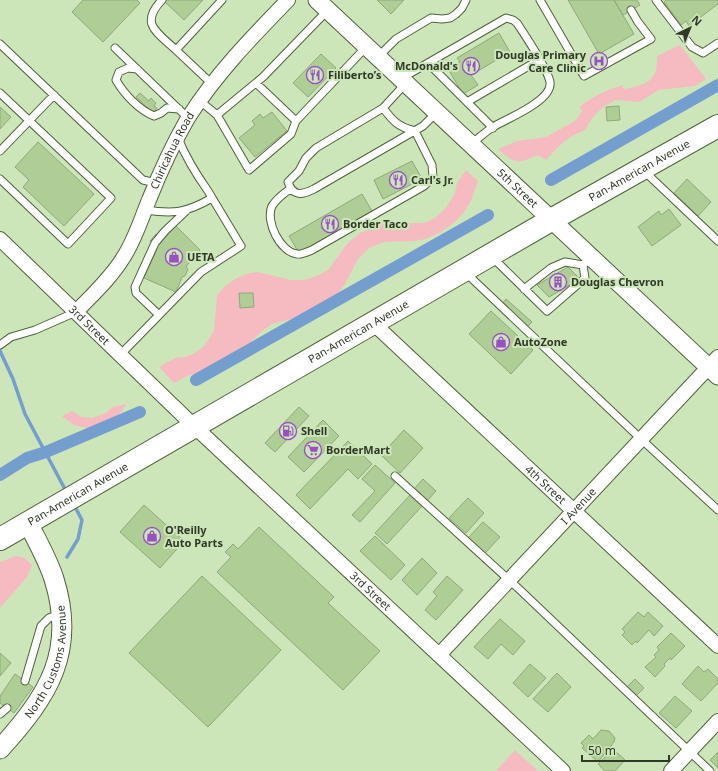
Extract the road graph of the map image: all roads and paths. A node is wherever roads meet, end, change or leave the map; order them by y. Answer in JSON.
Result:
{"nodes":[{"id":1,"x":162,"y":0,"type":"edge"},
{"id":2,"x":222,"y":0,"type":"edge"},
{"id":3,"x":288,"y":0,"type":"edge"},
{"id":4,"x":466,"y":0,"type":"edge"},
{"id":5,"x":540,"y":0,"type":"edge"},
{"id":6,"x":656,"y":0,"type":"edge"},
{"id":7,"x":323,"y":5,"type":"edge"},
{"id":8,"x":631,"y":10,"type":"dead end"},
{"id":9,"x":718,"y":43,"type":"edge"},
{"id":10,"x":0,"y":44,"type":"edge"},
{"id":11,"x":115,"y":48,"type":"dead end"},
{"id":12,"x":176,"y":50,"type":"junction"},
{"id":13,"x":372,"y":52,"type":"junction"},
{"id":14,"x":539,"y":60,"type":"junction"},
{"id":15,"x":428,"y":63,"type":"junction"},
{"id":16,"x":137,"y":69,"type":"junction"},
{"id":17,"x":404,"y":81,"type":"junction"},
{"id":18,"x":256,"y":83,"type":"junction"},
{"id":19,"x":212,"y":84,"type":"junction"},
{"id":20,"x":0,"y":93,"type":"edge"},
{"id":21,"x":54,"y":95,"type":"junction"},
{"id":22,"x":200,"y":101,"type":"junction"},
{"id":23,"x":467,"y":102,"type":"junction"},
{"id":24,"x":383,"y":108,"type":"junction"},
{"id":25,"x":436,"y":112,"type":"junction"},
{"id":26,"x":184,"y":114,"type":"junction"},
{"id":27,"x":216,"y":115,"type":"junction"},
{"id":28,"x":29,"y":120,"type":"junction"},
{"id":29,"x":296,"y":121,"type":"junction"},
{"id":30,"x":718,"y":126,"type":"edge"},
{"id":31,"x":492,"y":128,"type":"junction"},
{"id":32,"x":415,"y":131,"type":"junction"},
{"id":33,"x":178,"y":137,"type":"junction"},
{"id":34,"x":471,"y":144,"type":"junction"},
{"id":35,"x":0,"y":151,"type":"edge"},
{"id":36,"x":642,"y":169,"type":"junction"},
{"id":37,"x":0,"y":179,"type":"edge"},
{"id":38,"x":156,"y":183,"type":"junction"},
{"id":39,"x":290,"y":189,"type":"junction"},
{"id":40,"x":212,"y":198,"type":"junction"},
{"id":41,"x":145,"y":210,"type":"junction"},
{"id":42,"x":186,"y":211,"type":"junction"},
{"id":43,"x":551,"y":220,"type":"junction"},
{"id":44,"x":0,"y":239,"type":"edge"},
{"id":45,"x":718,"y":241,"type":"edge"},
{"id":46,"x":490,"y":255,"type":"junction"},
{"id":47,"x":588,"y":261,"type":"junction"},
{"id":48,"x":464,"y":271,"type":"junction"},
{"id":49,"x":524,"y":289,"type":"junction"},
{"id":50,"x":76,"y":312,"type":"junction"},
{"id":51,"x":159,"y":315,"type":"junction"},
{"id":52,"x":374,"y":324,"type":"junction"},
{"id":53,"x":0,"y":345,"type":"edge"},
{"id":54,"x":120,"y":355,"type":"junction"},
{"id":55,"x":715,"y":367,"type":"edge"},
{"id":56,"x":178,"y":411,"type":"junction"},
{"id":57,"x":195,"y":427,"type":"junction"},
{"id":58,"x":641,"y":439,"type":"junction"},
{"id":59,"x":152,"y":452,"type":"junction"},
{"id":60,"x":395,"y":476,"type":"dead end"},
{"id":61,"x":718,"y":510,"type":"edge"},
{"id":62,"x":574,"y":511,"type":"junction"},
{"id":63,"x":28,"y":523,"type":"junction"},
{"id":64,"x":0,"y":539,"type":"edge"},
{"id":65,"x":509,"y":580,"type":"junction"},
{"id":66,"x":62,"y":613,"type":"junction"},
{"id":67,"x":718,"y":646,"type":"edge"},
{"id":68,"x":439,"y":655,"type":"junction"},
{"id":69,"x":25,"y":681,"type":"dead end"},
{"id":70,"x":7,"y":708,"type":"dead end"},
{"id":71,"x":0,"y":714,"type":"edge"},
{"id":72,"x":718,"y":721,"type":"edge"},
{"id":73,"x":0,"y":748,"type":"edge"},
{"id":74,"x":689,"y":752,"type":"junction"},
{"id":75,"x":563,"y":771,"type":"edge"},
{"id":76,"x":671,"y":771,"type":"edge"},
{"id":77,"x":710,"y":771,"type":"edge"}],
"edges":[{"from":1,"to":12,"type":"lane"},
{"from":2,"to":12,"type":"lane"},
{"from":3,"to":19,"type":"street","name":"Chiricahua Road"},
{"from":4,"to":13,"type":"lane"},
{"from":5,"to":8,"type":"lane"},
{"from":6,"to":9,"type":"lane"},
{"from":7,"to":13,"type":"street","name":"5th Street"},
{"from":7,"to":18,"type":"lane"},
{"from":10,"to":21,"type":"lane"},
{"from":11,"to":16,"type":"lane"},
{"from":12,"to":19,"type":"lane"},
{"from":13,"to":17,"type":"street","name":"5th Street"},
{"from":13,"to":29,"type":"lane"},
{"from":14,"to":15,"type":"lane"},
{"from":14,"to":23,"type":"lane"},
{"from":14,"to":31,"type":"lane"},
{"from":15,"to":17,"type":"lane"},
{"from":15,"to":23,"type":"lane"},
{"from":16,"to":26,"type":"lane"},
{"from":16,"to":26,"type":"lane"},
{"from":17,"to":24,"type":"lane"},
{"from":17,"to":25,"type":"street","name":"5th Street"},
{"from":18,"to":27,"type":"lane"},
{"from":18,"to":29,"type":"lane"},
{"from":19,"to":22,"type":"street","name":"Chiricahua Road"},
{"from":20,"to":28,"type":"lane"},
{"from":21,"to":28,"type":"lane"},
{"from":21,"to":38,"type":"lane"},
{"from":22,"to":26,"type":"street","name":"Chiricahua Road"},
{"from":22,"to":27,"type":"lane"},
{"from":23,"to":31,"type":"lane"},
{"from":24,"to":32,"type":"lane"},
{"from":24,"to":39,"type":"lane"},
{"from":25,"to":32,"type":"lane"},
{"from":25,"to":34,"type":"street","name":"5th Street"},
{"from":26,"to":33,"type":"street","name":"Chiricahua Road"},
{"from":27,"to":29,"type":"lane"},
{"from":28,"to":35,"type":"lane"},
{"from":28,"to":37,"type":"lane"},
{"from":30,"to":36,"type":"main road","name":"Pan-American Avenue"},
{"from":31,"to":34,"type":"lane"},
{"from":32,"to":39,"type":"lane"},
{"from":32,"to":39,"type":"lane"},
{"from":33,"to":38,"type":"street","name":"Chiricahua Road"},
{"from":33,"to":40,"type":"lane"},
{"from":34,"to":43,"type":"street","name":"5th Street"},
{"from":36,"to":43,"type":"main road","name":"Pan-American Avenue"},
{"from":36,"to":45,"type":"lane"},
{"from":38,"to":41,"type":"street","name":"Chiricahua Road"},
{"from":40,"to":42,"type":"lane"},
{"from":40,"to":51,"type":"lane"},
{"from":41,"to":42,"type":"lane"},
{"from":41,"to":50,"type":"street","name":"Chiricahua Road"},
{"from":42,"to":51,"type":"lane"},
{"from":43,"to":46,"type":"main road","name":"Pan-American Avenue"},
{"from":43,"to":47,"type":"street","name":"5th Street"},
{"from":44,"to":50,"type":"street","name":"3rd Street"},
{"from":46,"to":48,"type":"main road","name":"Pan-American Avenue"},
{"from":46,"to":49,"type":"lane"},
{"from":47,"to":49,"type":"lane"},
{"from":47,"to":49,"type":"lane"},
{"from":47,"to":55,"type":"street","name":"5th Street"},
{"from":48,"to":52,"type":"main road","name":"Pan-American Avenue"},
{"from":48,"to":58,"type":"lane"},
{"from":50,"to":53,"type":"lane"},
{"from":50,"to":54,"type":"street","name":"3rd Street"},
{"from":51,"to":54,"type":"lane"},
{"from":52,"to":57,"type":"main road","name":"Pan-American Avenue"},
{"from":52,"to":62,"type":"street","name":"4th Street"},
{"from":54,"to":56,"type":"street","name":"3rd Street"},
{"from":55,"to":58,"type":"street","name":"I Avenue"},
{"from":56,"to":57,"type":"street","name":"3rd Street"},
{"from":56,"to":59,"type":"street"},
{"from":57,"to":59,"type":"main road","name":"Pan-American Avenue"},
{"from":57,"to":68,"type":"street","name":"3rd Street"},
{"from":58,"to":61,"type":"lane"},
{"from":58,"to":62,"type":"street","name":"I Avenue"},
{"from":59,"to":63,"type":"main road","name":"Pan-American Avenue"},
{"from":60,"to":65,"type":"lane"},
{"from":62,"to":65,"type":"street","name":"I Avenue"},
{"from":62,"to":67,"type":"street","name":"4th Street"},
{"from":63,"to":64,"type":"main road","name":"Pan-American Avenue"},
{"from":63,"to":66,"type":"main road","name":"North Customs Avenue"},
{"from":65,"to":68,"type":"street","name":"I Avenue"},
{"from":65,"to":74,"type":"lane"},
{"from":66,"to":69,"type":"lane"},
{"from":66,"to":73,"type":"main road","name":"North Customs Avenue"},
{"from":68,"to":75,"type":"street","name":"3rd Street"},
{"from":70,"to":71,"type":"lane"},
{"from":72,"to":74,"type":"street"},
{"from":74,"to":76,"type":"street"},
{"from":74,"to":77,"type":"lane"}]}
